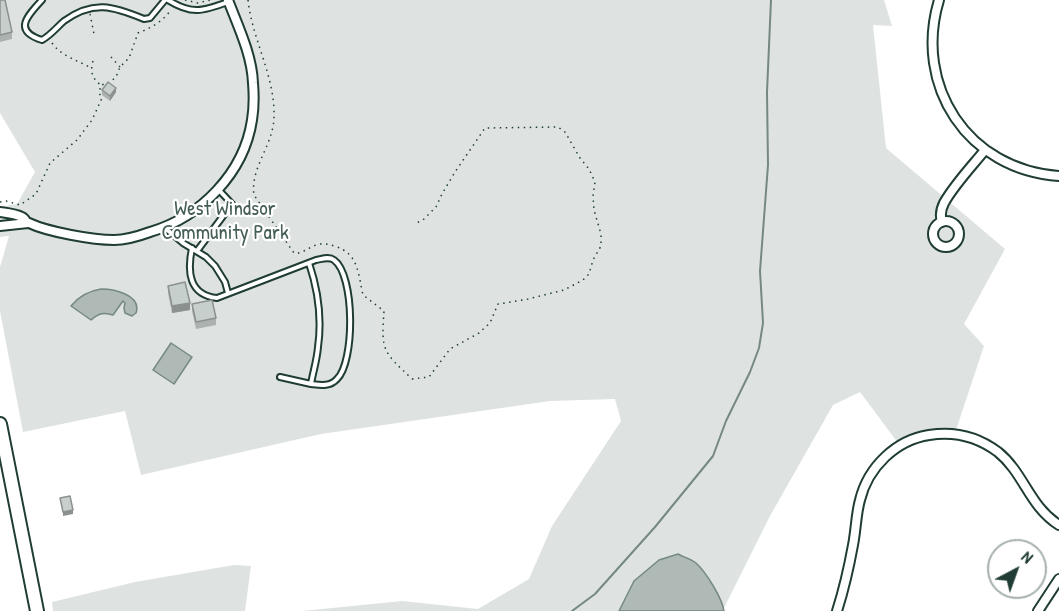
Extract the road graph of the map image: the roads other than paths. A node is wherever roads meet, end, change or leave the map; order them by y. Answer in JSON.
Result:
{"nodes":[{"id":1,"x":42,"y":0,"type":"edge"},
{"id":2,"x":167,"y":0,"type":"edge"},
{"id":3,"x":939,"y":0,"type":"edge"},
{"id":4,"x":228,"y":1,"type":"edge"},
{"id":5,"x":985,"y":150,"type":"junction"},
{"id":6,"x":1059,"y":176,"type":"edge"},
{"id":7,"x":218,"y":189,"type":"junction"},
{"id":8,"x":0,"y":212,"type":"edge"},
{"id":9,"x":942,"y":222,"type":"dead end"},
{"id":10,"x":28,"y":223,"type":"junction"},
{"id":11,"x":0,"y":226,"type":"edge"},
{"id":12,"x":165,"y":228,"type":"junction"},
{"id":13,"x":194,"y":250,"type":"junction"},
{"id":14,"x":309,"y":263,"type":"junction"},
{"id":15,"x":228,"y":293,"type":"junction"},
{"id":16,"x":280,"y":377,"type":"dead end"},
{"id":17,"x":311,"y":384,"type":"junction"},
{"id":18,"x":0,"y":424,"type":"edge"},
{"id":19,"x":1059,"y":525,"type":"edge"},
{"id":20,"x":1059,"y":579,"type":"edge"},
{"id":21,"x":37,"y":611,"type":"edge"},
{"id":22,"x":837,"y":611,"type":"edge"},
{"id":23,"x":1038,"y":611,"type":"edge"}],
"edges":[{"from":1,"to":2,"type":"lane"},
{"from":2,"to":4,"type":"lane"},
{"from":3,"to":5,"type":"street"},
{"from":4,"to":7,"type":"street"},
{"from":5,"to":6,"type":"street"},
{"from":5,"to":9,"type":"street"},
{"from":7,"to":12,"type":"street"},
{"from":7,"to":13,"type":"lane"},
{"from":8,"to":10,"type":"street"},
{"from":10,"to":11,"type":"street"},
{"from":10,"to":12,"type":"street"},
{"from":12,"to":13,"type":"lane"},
{"from":13,"to":15,"type":"lane"},
{"from":13,"to":15,"type":"lane"},
{"from":14,"to":15,"type":"lane"},
{"from":14,"to":17,"type":"lane"},
{"from":14,"to":17,"type":"lane"},
{"from":16,"to":17,"type":"lane"},
{"from":18,"to":21,"type":"main road"},
{"from":19,"to":22,"type":"street"},
{"from":20,"to":23,"type":"street"}]}
